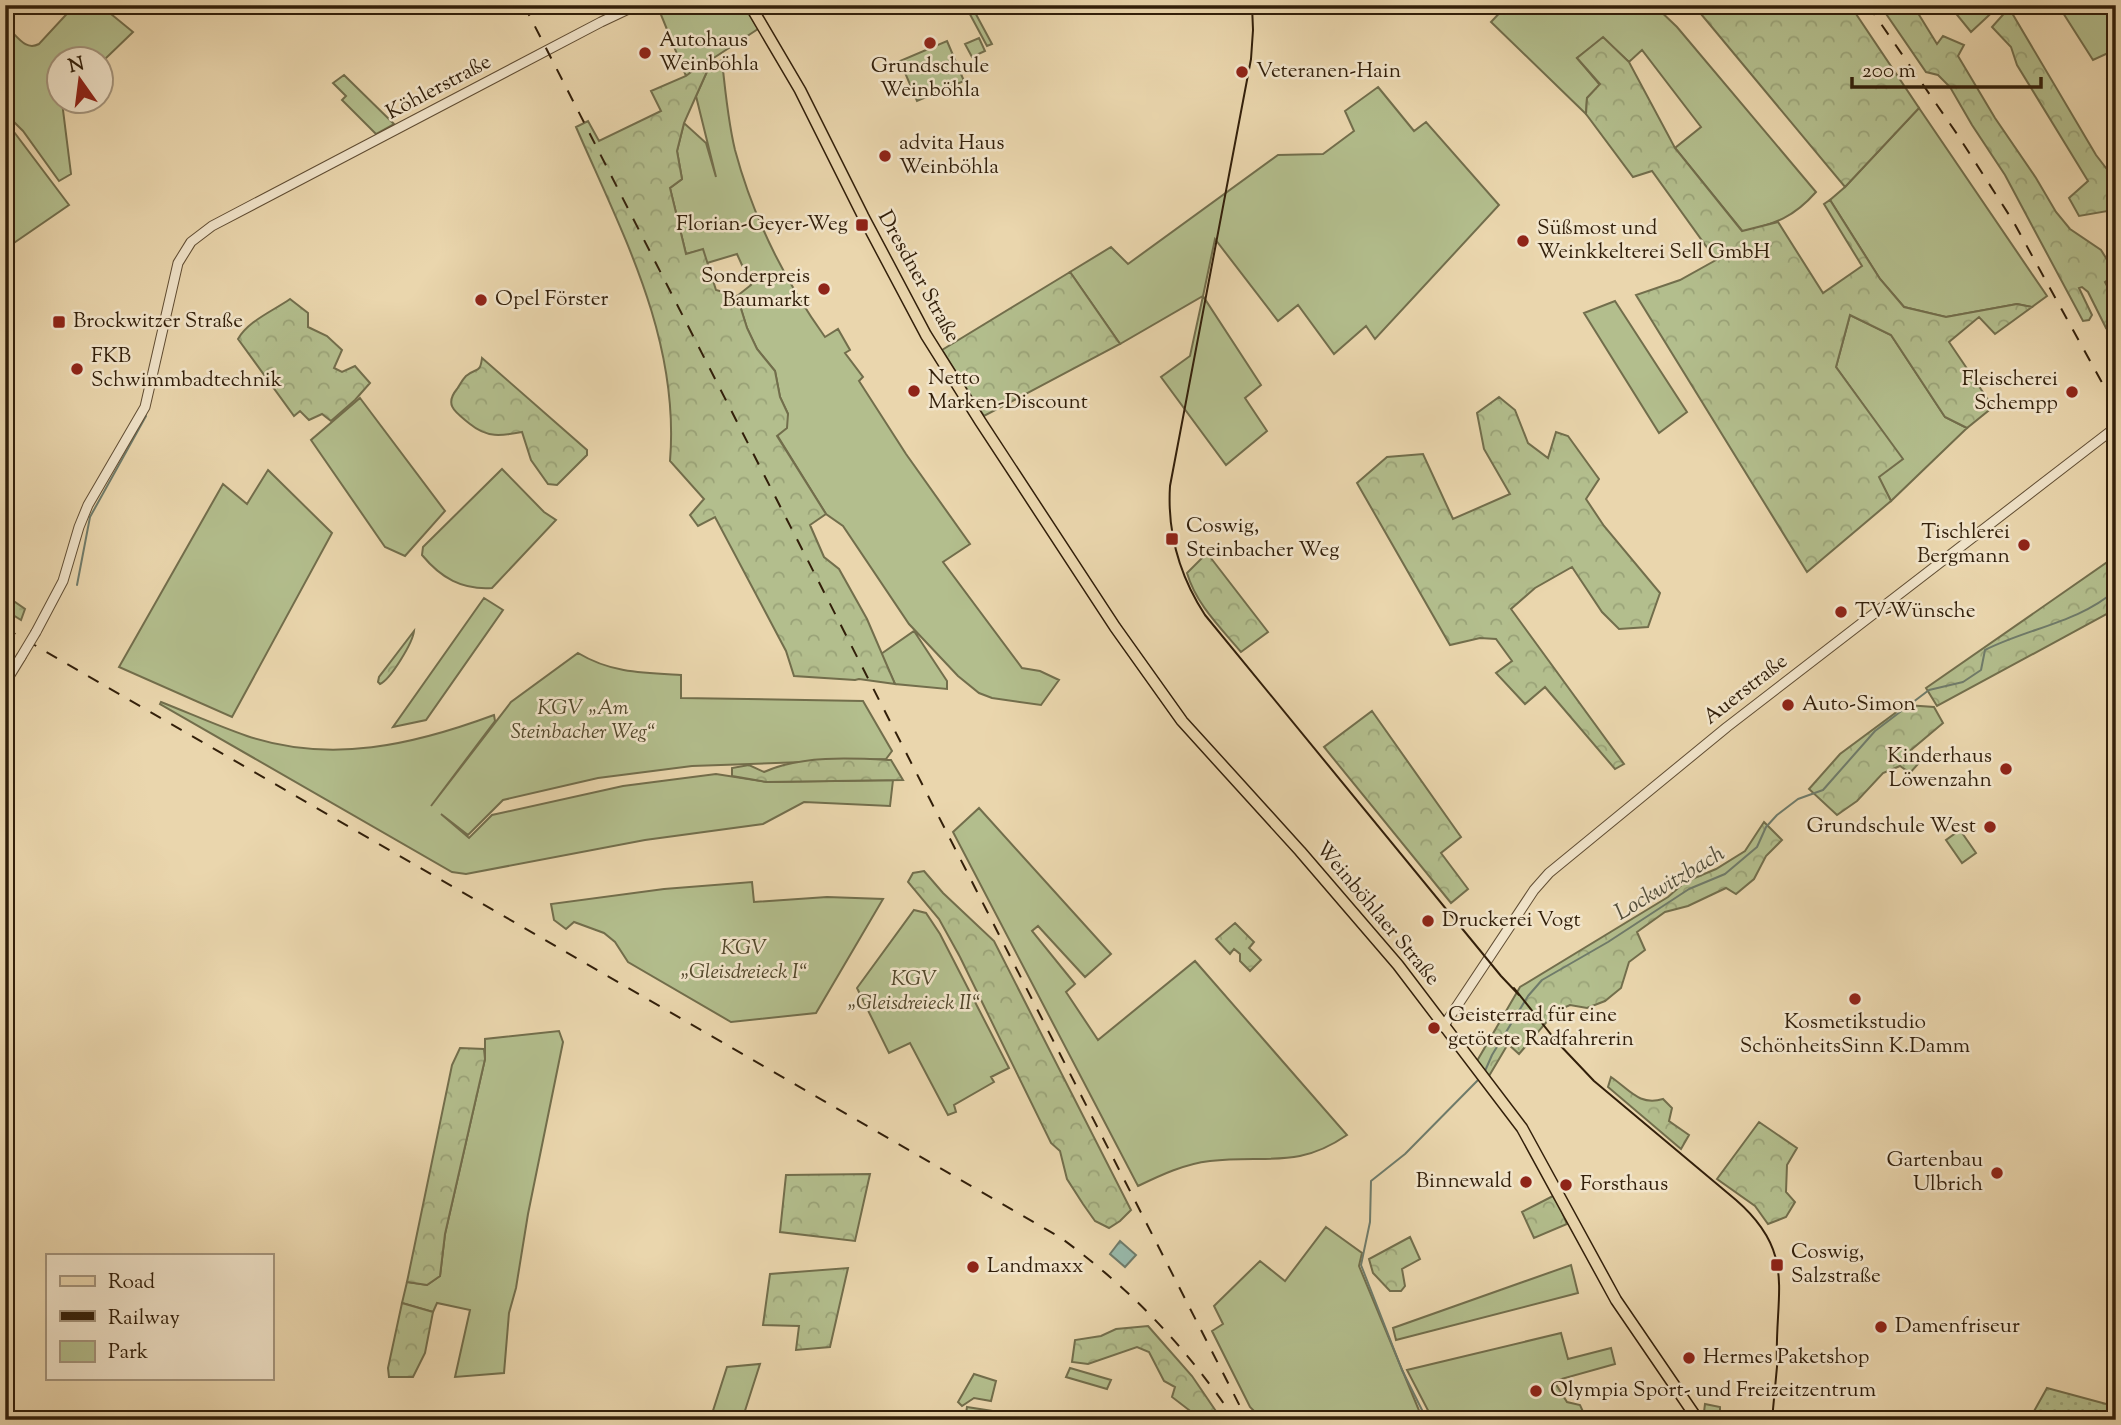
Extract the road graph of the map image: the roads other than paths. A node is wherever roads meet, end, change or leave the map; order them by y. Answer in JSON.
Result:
{"nodes":[{"id":1,"x":637,"y":5,"type":"edge"},
{"id":2,"x":750,"y":5,"type":"edge"},
{"id":3,"x":2116,"y":427,"type":"edge"},
{"id":4,"x":1115,"y":627,"type":"joint"},
{"id":5,"x":5,"y":683,"type":"edge"},
{"id":6,"x":1443,"y":1027,"type":"junction"},
{"id":7,"x":2116,"y":1410,"type":"edge"},
{"id":8,"x":1698,"y":1420,"type":"edge"},
{"id":9,"x":2115,"y":1420,"type":"edge"}],
"edges":[{"from":1,"to":5,"type":"street","name":"Köhlerstraße","bridge":true},
{"from":2,"to":4,"type":"main road","name":"Dresdner Straße"},
{"from":3,"to":6,"type":"street","name":"Auerstraße"},
{"from":4,"to":6,"type":"main road","name":"Weinböhlaer Straße"},
{"from":6,"to":8,"type":"main road","name":"Weinböhlaer Straße"},
{"from":7,"to":9,"type":"street"}]}
